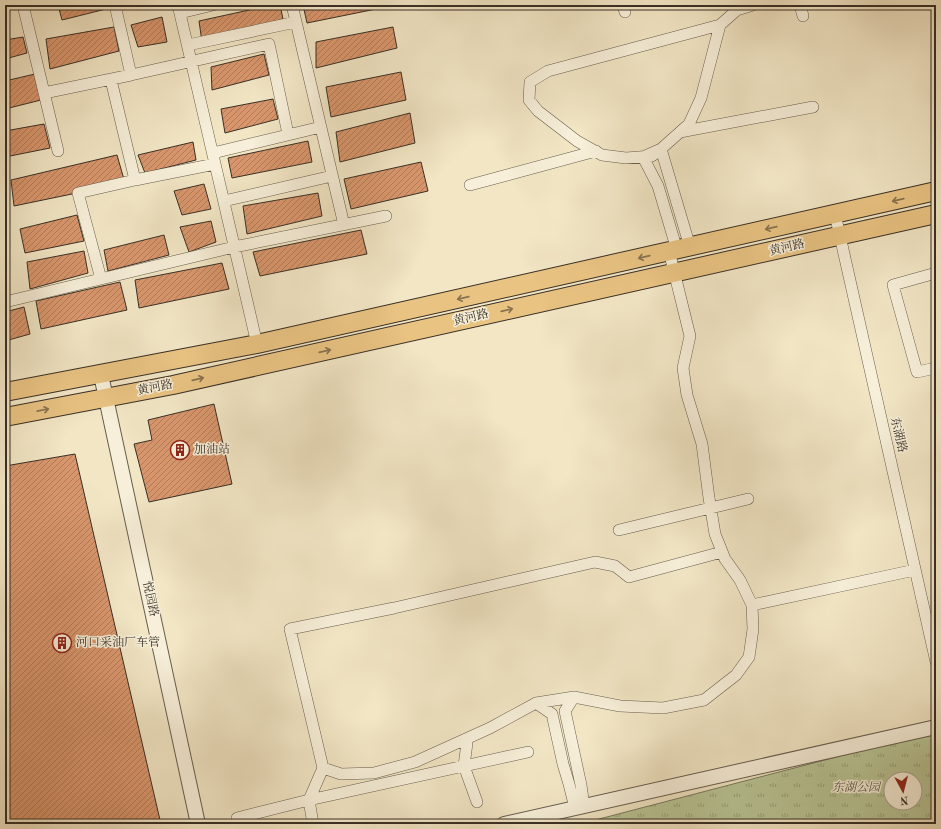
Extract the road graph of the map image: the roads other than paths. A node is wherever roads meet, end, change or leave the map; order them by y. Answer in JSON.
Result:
{"nodes":[{"id":1,"x":24,"y":5,"type":"edge"},
{"id":2,"x":115,"y":5,"type":"edge"},
{"id":3,"x":212,"y":5,"type":"edge"},
{"id":4,"x":292,"y":5,"type":"edge"},
{"id":5,"x":753,"y":5,"type":"edge"},
{"id":6,"x":800,"y":5,"type":"edge"},
{"id":7,"x":179,"y":9,"type":"edge"},
{"id":8,"x":803,"y":16,"type":"dead end"},
{"id":9,"x":296,"y":22,"type":"junction"},
{"id":10,"x":720,"y":25,"type":"junction"},
{"id":11,"x":265,"y":29,"type":"junction"},
{"id":12,"x":269,"y":44,"type":"junction"},
{"id":13,"x":188,"y":45,"type":"junction"},
{"id":14,"x":191,"y":60,"type":"junction"},
{"id":15,"x":131,"y":75,"type":"junction"},
{"id":16,"x":111,"y":80,"type":"junction"},
{"id":17,"x":44,"y":93,"type":"junction"},
{"id":18,"x":813,"y":107,"type":"dead end"},
{"id":19,"x":321,"y":127,"type":"junction"},
{"id":20,"x":680,"y":132,"type":"junction"},
{"id":21,"x":288,"y":134,"type":"junction"},
{"id":22,"x":661,"y":149,"type":"junction"},
{"id":23,"x":58,"y":151,"type":"dead end"},
{"id":24,"x":596,"y":151,"type":"junction"},
{"id":25,"x":213,"y":153,"type":"junction"},
{"id":26,"x":643,"y":157,"type":"junction"},
{"id":27,"x":215,"y":164,"type":"junction"},
{"id":28,"x":332,"y":176,"type":"junction"},
{"id":29,"x":135,"y":180,"type":"junction"},
{"id":30,"x":470,"y":185,"type":"dead end"},
{"id":31,"x":936,"y":191,"type":"edge"},
{"id":32,"x":224,"y":201,"type":"junction"},
{"id":33,"x":835,"y":214,"type":"junction"},
{"id":34,"x":936,"y":214,"type":"edge"},
{"id":35,"x":386,"y":216,"type":"dead end"},
{"id":36,"x":344,"y":225,"type":"junction"},
{"id":37,"x":840,"y":236,"type":"junction"},
{"id":38,"x":234,"y":247,"type":"junction"},
{"id":39,"x":684,"y":254,"type":"junction"},
{"id":40,"x":674,"y":273,"type":"junction"},
{"id":41,"x":936,"y":273,"type":"edge"},
{"id":42,"x":101,"y":279,"type":"junction"},
{"id":43,"x":5,"y":302,"type":"edge"},
{"id":44,"x":257,"y":344,"type":"junction"},
{"id":45,"x":936,"y":368,"type":"edge"},
{"id":46,"x":101,"y":375,"type":"junction"},
{"id":47,"x":5,"y":392,"type":"edge"},
{"id":48,"x":107,"y":398,"type":"junction"},
{"id":49,"x":5,"y":417,"type":"edge"},
{"id":50,"x":748,"y":499,"type":"dead end"},
{"id":51,"x":710,"y":508,"type":"junction"},
{"id":52,"x":619,"y":530,"type":"dead end"},
{"id":53,"x":722,"y":552,"type":"junction"},
{"id":54,"x":915,"y":570,"type":"junction"},
{"id":55,"x":752,"y":606,"type":"junction"},
{"id":56,"x":933,"y":632,"type":"edge"},
{"id":57,"x":936,"y":662,"type":"edge"},
{"id":58,"x":574,"y":698,"type":"junction"},
{"id":59,"x":536,"y":703,"type":"junction"},
{"id":60,"x":936,"y":727,"type":"edge"},
{"id":61,"x":467,"y":743,"type":"dead end"},
{"id":62,"x":528,"y":752,"type":"dead end"},
{"id":63,"x":464,"y":766,"type":"junction"},
{"id":64,"x":323,"y":768,"type":"junction"},
{"id":65,"x":309,"y":800,"type":"junction"},
{"id":66,"x":476,"y":802,"type":"dead end"},
{"id":67,"x":579,"y":807,"type":"junction"},
{"id":68,"x":237,"y":818,"type":"dead end"},
{"id":69,"x":198,"y":824,"type":"edge"},
{"id":70,"x":312,"y":824,"type":"edge"},
{"id":71,"x":504,"y":824,"type":"edge"}],
"edges":[{"from":1,"to":17,"type":"street"},
{"from":2,"to":15,"type":"street"},
{"from":3,"to":7,"type":"street"},
{"from":4,"to":9,"type":"street"},
{"from":5,"to":10,"type":"street"},
{"from":6,"to":8,"type":"street"},
{"from":7,"to":13,"type":"street"},
{"from":9,"to":11,"type":"street"},
{"from":9,"to":19,"type":"street"},
{"from":10,"to":20,"type":"street"},
{"from":10,"to":24,"type":"street"},
{"from":11,"to":12,"type":"street"},
{"from":11,"to":13,"type":"street"},
{"from":12,"to":14,"type":"street"},
{"from":12,"to":21,"type":"street"},
{"from":13,"to":14,"type":"street"},
{"from":14,"to":15,"type":"street"},
{"from":14,"to":25,"type":"street"},
{"from":15,"to":16,"type":"street"},
{"from":16,"to":17,"type":"street"},
{"from":16,"to":29,"type":"street"},
{"from":17,"to":23,"type":"street"},
{"from":18,"to":20,"type":"street"},
{"from":19,"to":21,"type":"street"},
{"from":19,"to":28,"type":"street"},
{"from":20,"to":22,"type":"street"},
{"from":21,"to":25,"type":"street"},
{"from":22,"to":26,"type":"street"},
{"from":22,"to":39,"type":"street"},
{"from":24,"to":26,"type":"street"},
{"from":24,"to":30,"type":"street"},
{"from":25,"to":27,"type":"street"},
{"from":26,"to":39,"type":"street"},
{"from":27,"to":29,"type":"street"},
{"from":27,"to":32,"type":"street"},
{"from":28,"to":32,"type":"street"},
{"from":28,"to":36,"type":"street"},
{"from":29,"to":42,"type":"street"},
{"from":31,"to":33,"type":"main road","name":"黄河路","one_way":true},
{"from":32,"to":38,"type":"street"},
{"from":33,"to":37,"type":"street","name":"东湖路"},
{"from":33,"to":39,"type":"main road","name":"黄河路","one_way":true},
{"from":34,"to":37,"type":"main road","name":"黄河路"},
{"from":35,"to":36,"type":"street"},
{"from":36,"to":38,"type":"street"},
{"from":37,"to":39,"type":"main road","name":"黄河路"},
{"from":37,"to":54,"type":"street","name":"东湖路"},
{"from":38,"to":42,"type":"street"},
{"from":38,"to":44,"type":"street"},
{"from":39,"to":40,"type":"main road","name":"黄河路"},
{"from":39,"to":44,"type":"main road","name":"黄河路","one_way":true},
{"from":48,"to":40,"type":"main road","name":"黄河路","one_way":true},
{"from":40,"to":51,"type":"street"},
{"from":41,"to":45,"type":"street"},
{"from":42,"to":43,"type":"street"},
{"from":44,"to":46,"type":"main road","name":"黄河路"},
{"from":46,"to":47,"type":"main road","name":"黄河路"},
{"from":46,"to":48,"type":"street","name":"悦园路"},
{"from":49,"to":48,"type":"main road","name":"黄河路","one_way":true},
{"from":48,"to":69,"type":"street","name":"悦园路"},
{"from":50,"to":51,"type":"street"},
{"from":51,"to":52,"type":"street"},
{"from":51,"to":53,"type":"street"},
{"from":53,"to":55,"type":"street"},
{"from":53,"to":64,"type":"street"},
{"from":54,"to":55,"type":"street"},
{"from":54,"to":56,"type":"street","name":"东湖路"},
{"from":55,"to":58,"type":"street"},
{"from":56,"to":57,"type":"street","name":"东湖路"},
{"from":58,"to":59,"type":"street"},
{"from":58,"to":67,"type":"street"},
{"from":59,"to":64,"type":"street"},
{"from":59,"to":67,"type":"street"},
{"from":60,"to":67,"type":"street"},
{"from":61,"to":63,"type":"street"},
{"from":62,"to":63,"type":"street"},
{"from":63,"to":65,"type":"street"},
{"from":63,"to":66,"type":"street"},
{"from":64,"to":65,"type":"street"},
{"from":65,"to":68,"type":"street"},
{"from":65,"to":70,"type":"street"},
{"from":67,"to":71,"type":"street"}]}
